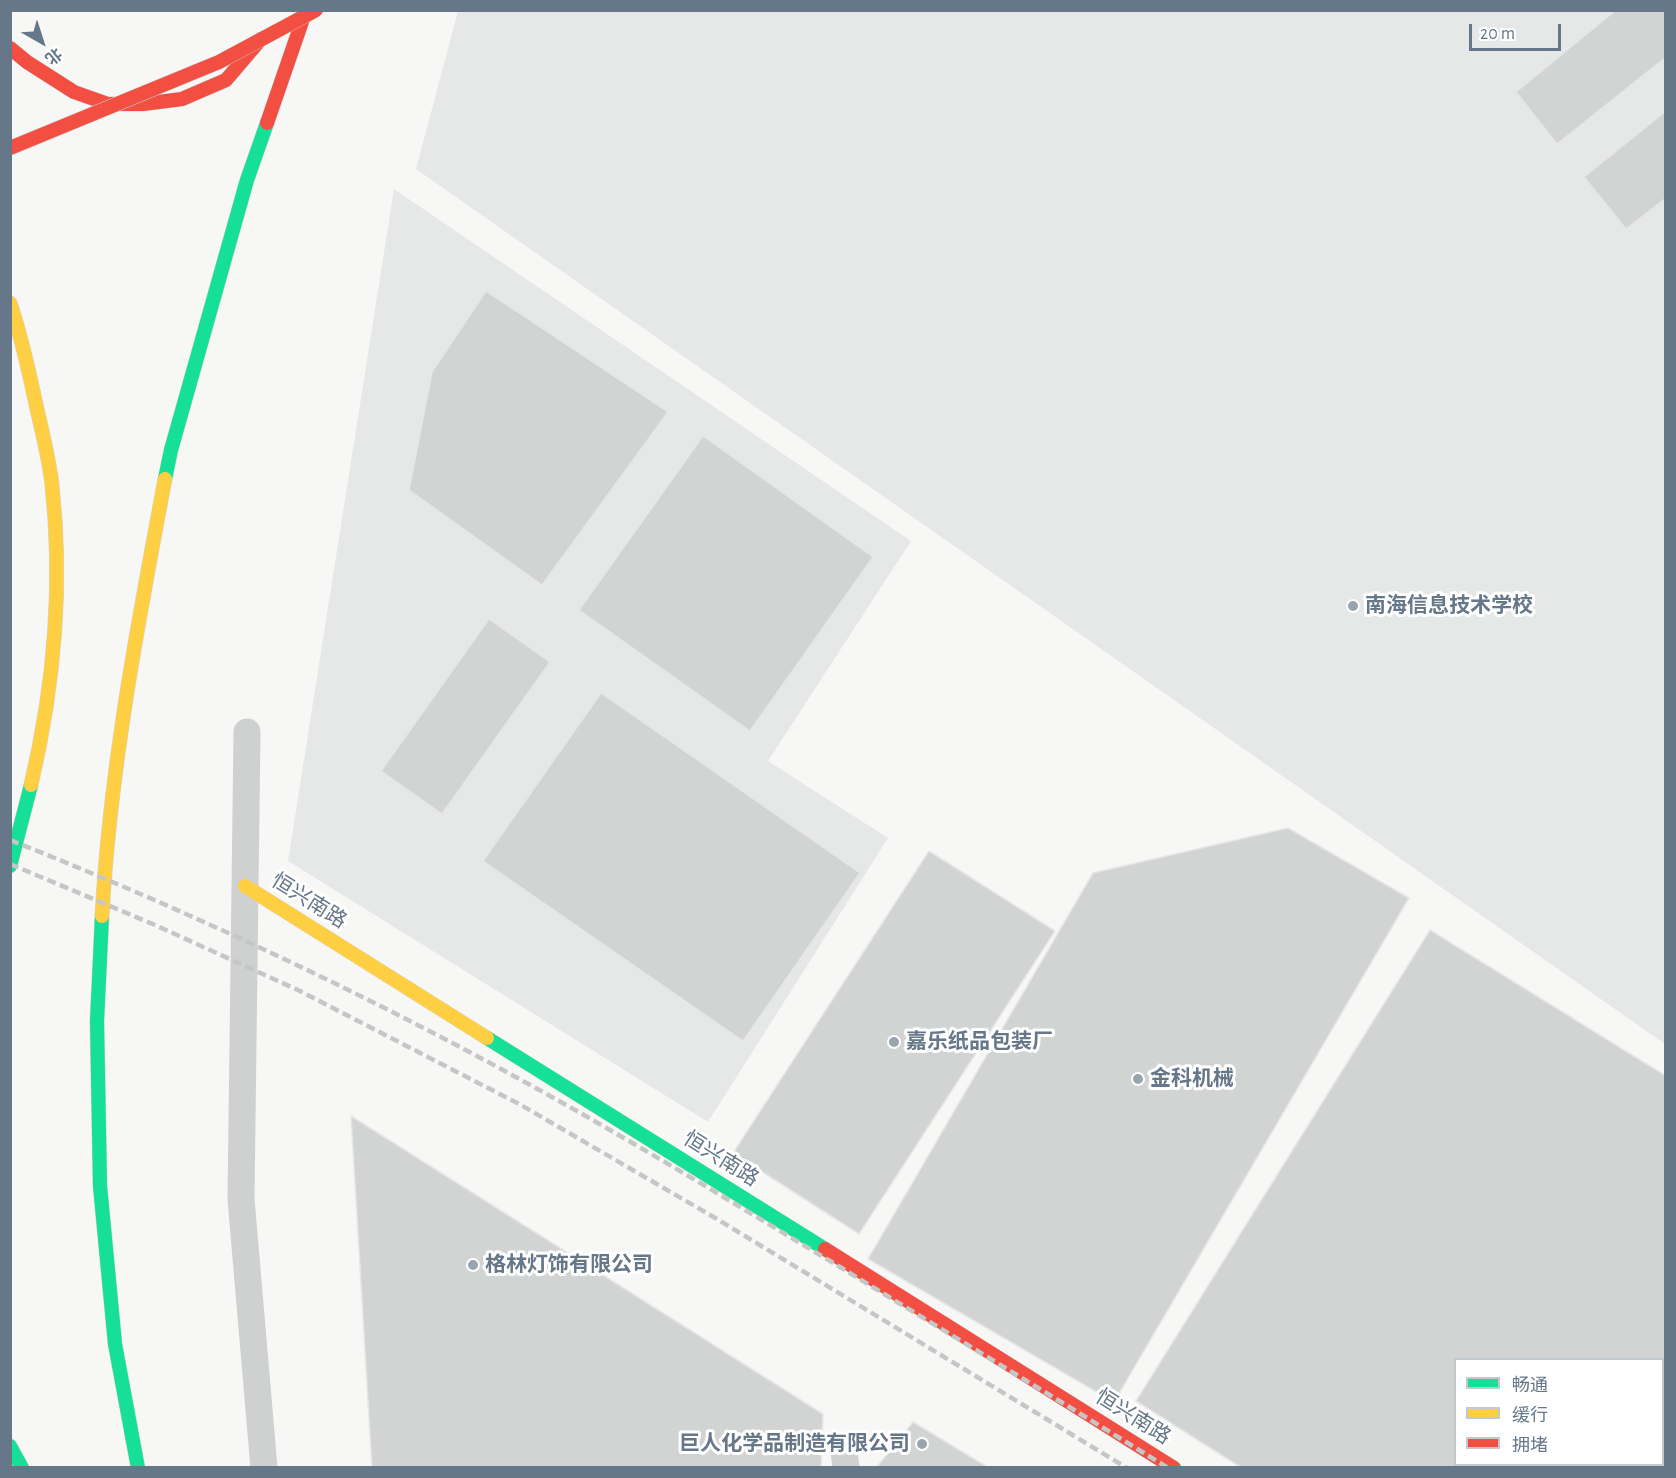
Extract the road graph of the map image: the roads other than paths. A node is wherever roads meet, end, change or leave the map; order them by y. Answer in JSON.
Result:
{"nodes":[{"id":1,"x":282,"y":10,"type":"edge"},
{"id":2,"x":306,"y":10,"type":"edge"},
{"id":3,"x":316,"y":10,"type":"edge"},
{"id":4,"x":10,"y":48,"type":"edge"},
{"id":5,"x":10,"y":148,"type":"edge"},
{"id":6,"x":10,"y":303,"type":"edge"},
{"id":7,"x":247,"y":732,"type":"dead end"},
{"id":8,"x":10,"y":866,"type":"edge"},
{"id":9,"x":245,"y":886,"type":"junction"},
{"id":10,"x":10,"y":1446,"type":"edge"},
{"id":11,"x":22,"y":1467,"type":"edge"},
{"id":12,"x":138,"y":1467,"type":"edge"},
{"id":13,"x":264,"y":1467,"type":"edge"},
{"id":14,"x":1174,"y":1467,"type":"edge"}],
"edges":[{"from":1,"to":4,"type":"main road"},
{"from":2,"to":12,"type":"main road"},
{"from":3,"to":5,"type":"main road","bridge":true},
{"from":6,"to":8,"type":"main road"},
{"from":7,"to":9,"type":"street"},
{"from":9,"to":13,"type":"street"},
{"from":9,"to":14,"type":"main road","name":"恒兴南路"},
{"from":10,"to":11,"type":"main road"}]}
